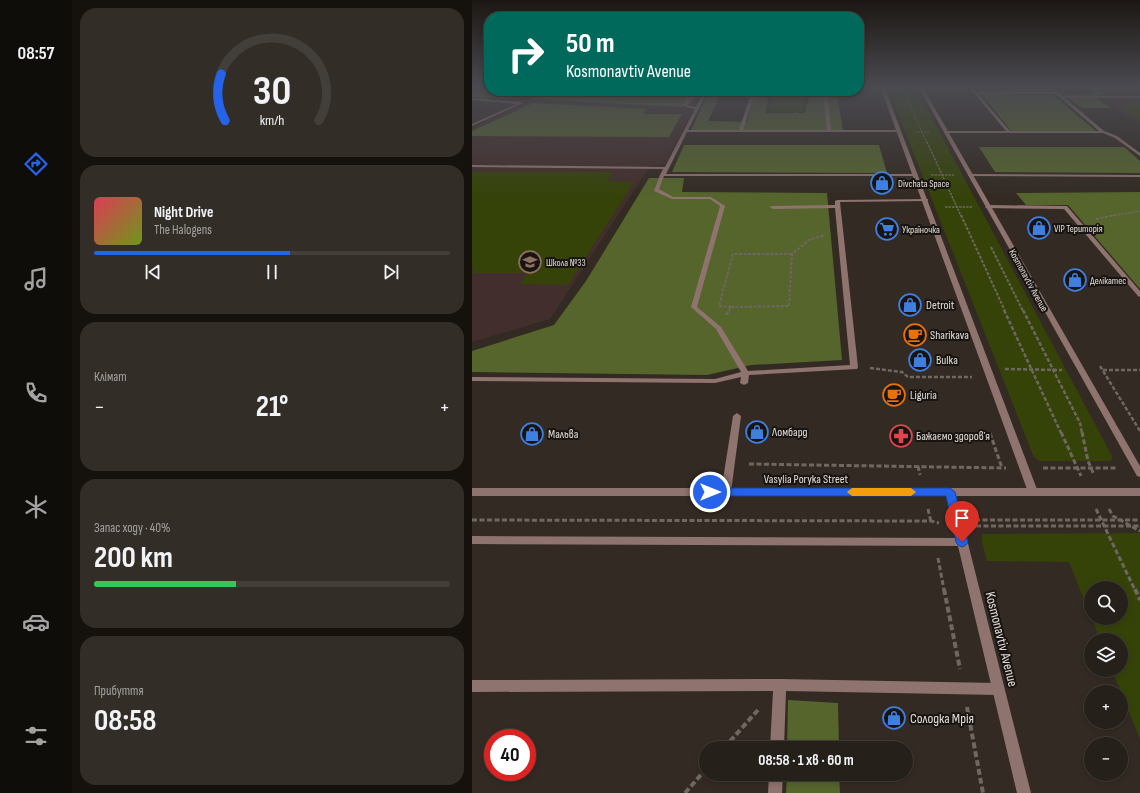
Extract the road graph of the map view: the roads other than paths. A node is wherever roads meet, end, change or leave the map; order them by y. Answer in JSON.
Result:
{"nodes":[{"id":1,"x":690,"y":123,"type":"edge"},
{"id":2,"x":744,"y":123,"type":"edge"},
{"id":3,"x":828,"y":123,"type":"edge"},
{"id":4,"x":896,"y":123,"type":"edge"},
{"id":5,"x":942,"y":123,"type":"edge"},
{"id":6,"x":1001,"y":123,"type":"edge"},
{"id":7,"x":1092,"y":123,"type":"edge"},
{"id":8,"x":686,"y":131,"type":"junction"},
{"id":9,"x":741,"y":131,"type":"junction"},
{"id":10,"x":829,"y":131,"type":"junction"},
{"id":11,"x":899,"y":132,"type":"junction"},
{"id":12,"x":947,"y":132,"type":"junction"},
{"id":13,"x":1009,"y":132,"type":"junction"},
{"id":14,"x":1103,"y":132,"type":"junction"},
{"id":15,"x":1140,"y":155,"type":"edge"},
{"id":16,"x":472,"y":166,"type":"edge"},
{"id":17,"x":666,"y":168,"type":"junction"},
{"id":18,"x":662,"y":175,"type":"junction"},
{"id":19,"x":916,"y":175,"type":"junction"},
{"id":20,"x":970,"y":175,"type":"junction"},
{"id":21,"x":1140,"y":176,"type":"edge"},
{"id":22,"x":927,"y":204,"type":"junction"},
{"id":23,"x":838,"y":206,"type":"junction"},
{"id":24,"x":772,"y":207,"type":"dead end"},
{"id":25,"x":988,"y":207,"type":"junction"},
{"id":26,"x":1140,"y":295,"type":"edge"},
{"id":27,"x":746,"y":373,"type":"junction"},
{"id":28,"x":472,"y":379,"type":"edge"},
{"id":29,"x":744,"y":383,"type":"dead end"},
{"id":30,"x":737,"y":416,"type":"dead end"},
{"id":31,"x":1139,"y":471,"type":"edge"},
{"id":32,"x":472,"y":492,"type":"edge"},
{"id":33,"x":726,"y":492,"type":"junction"},
{"id":34,"x":950,"y":492,"type":"junction"},
{"id":35,"x":1033,"y":492,"type":"junction"},
{"id":36,"x":1140,"y":492,"type":"edge"},
{"id":37,"x":472,"y":540,"type":"edge"},
{"id":38,"x":962,"y":542,"type":"junction"},
{"id":39,"x":780,"y":685,"type":"junction"},
{"id":40,"x":472,"y":686,"type":"edge"},
{"id":41,"x":998,"y":688,"type":"junction"},
{"id":42,"x":777,"y":741,"type":"edge"},
{"id":43,"x":776,"y":781,"type":"edge"},
{"id":44,"x":775,"y":793,"type":"edge"},
{"id":45,"x":1024,"y":793,"type":"edge"}],
"edges":[{"from":1,"to":8,"type":"street"},
{"from":2,"to":9,"type":"street"},
{"from":3,"to":10,"type":"street"},
{"from":4,"to":11,"type":"street"},
{"from":5,"to":12,"type":"street","name":"Kosmonavtiv Avenue"},
{"from":6,"to":13,"type":"street"},
{"from":7,"to":14,"type":"street"},
{"from":8,"to":9,"type":"street"},
{"from":8,"to":17,"type":"street"},
{"from":9,"to":10,"type":"street"},
{"from":10,"to":11,"type":"street"},
{"from":11,"to":19,"type":"street"},
{"from":12,"to":13,"type":"street"},
{"from":12,"to":20,"type":"street","name":"Kosmonavtiv Avenue"},
{"from":13,"to":14,"type":"street"},
{"from":14,"to":15,"type":"street"},
{"from":16,"to":17,"type":"street"},
{"from":17,"to":18,"type":"street"},
{"from":18,"to":19,"type":"street"},
{"from":18,"to":27,"type":"street"},
{"from":19,"to":22,"type":"street"},
{"from":20,"to":21,"type":"street"},
{"from":20,"to":25,"type":"street","name":"Kosmonavtiv Avenue"},
{"from":22,"to":23,"type":"street"},
{"from":22,"to":35,"type":"street"},
{"from":23,"to":24,"type":"street"},
{"from":23,"to":27,"type":"street"},
{"from":25,"to":26,"type":"street"},
{"from":25,"to":31,"type":"street","name":"Kosmonavtiv Avenue"},
{"from":27,"to":28,"type":"street"},
{"from":27,"to":29,"type":"street"},
{"from":30,"to":33,"type":"street"},
{"from":32,"to":33,"type":"street","name":"Vasylia Poryka Street"},
{"from":33,"to":34,"type":"street","name":"Vasylia Poryka Street"},
{"from":34,"to":35,"type":"street","name":"Vasylia Poryka Street"},
{"from":34,"to":38,"type":"street","name":"Kosmonavtiv Avenue"},
{"from":35,"to":36,"type":"street","name":"Vasylia Poryka Street"},
{"from":37,"to":38,"type":"street"},
{"from":38,"to":41,"type":"street","name":"Kosmonavtiv Avenue"},
{"from":39,"to":40,"type":"street"},
{"from":39,"to":41,"type":"street"},
{"from":39,"to":42,"type":"street"},
{"from":41,"to":45,"type":"street","name":"Kosmonavtiv Avenue"},
{"from":43,"to":44,"type":"street"}]}
